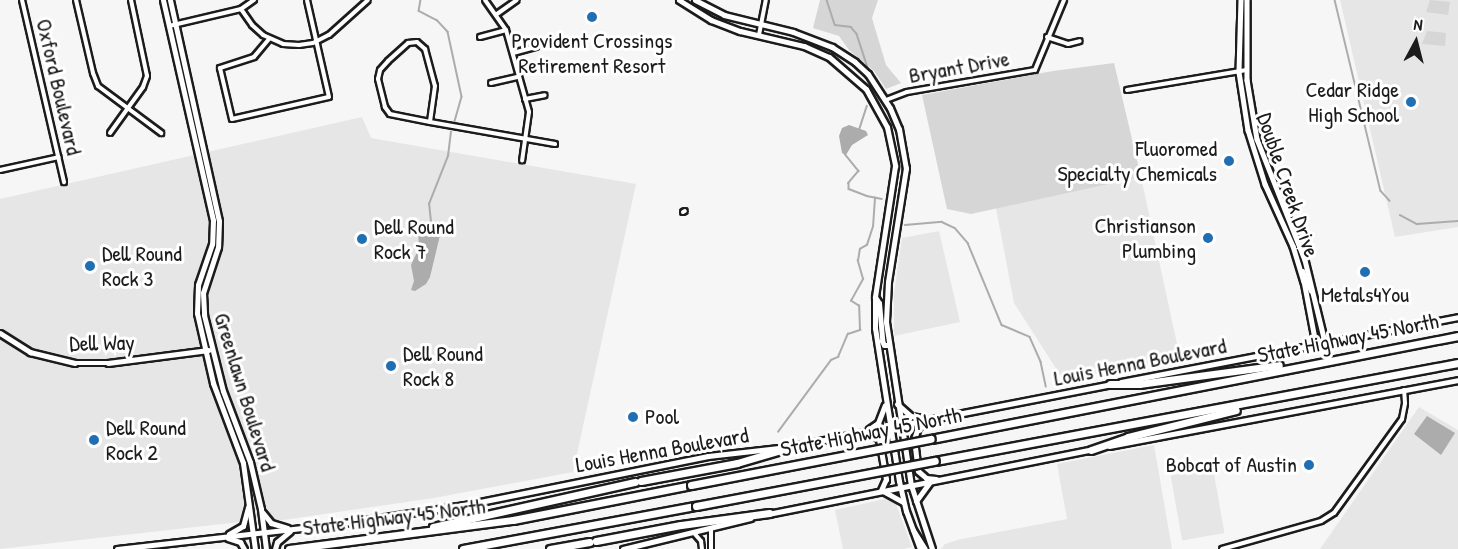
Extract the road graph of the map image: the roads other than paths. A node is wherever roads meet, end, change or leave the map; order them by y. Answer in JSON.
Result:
{"nodes":[{"id":1,"x":22,"y":0,"type":"edge"},
{"id":2,"x":76,"y":0,"type":"edge"},
{"id":3,"x":131,"y":0,"type":"edge"},
{"id":4,"x":163,"y":0,"type":"edge"},
{"id":5,"x":170,"y":0,"type":"edge"},
{"id":6,"x":254,"y":0,"type":"edge"},
{"id":7,"x":307,"y":0,"type":"edge"},
{"id":8,"x":368,"y":0,"type":"edge"},
{"id":9,"x":485,"y":0,"type":"edge"},
{"id":10,"x":518,"y":0,"type":"edge"},
{"id":11,"x":679,"y":0,"type":"edge"},
{"id":12,"x":695,"y":0,"type":"edge"},
{"id":13,"x":766,"y":0,"type":"edge"},
{"id":14,"x":1064,"y":0,"type":"edge"},
{"id":15,"x":1241,"y":0,"type":"edge"},
{"id":16,"x":1247,"y":0,"type":"edge"},
{"id":17,"x":241,"y":9,"type":"junction"},
{"id":18,"x":497,"y":14,"type":"junction"},
{"id":19,"x":172,"y":25,"type":"junction"},
{"id":20,"x":760,"y":26,"type":"junction"},
{"id":21,"x":506,"y":30,"type":"junction"},
{"id":22,"x":759,"y":35,"type":"junction"},
{"id":23,"x":480,"y":37,"type":"dead end"},
{"id":24,"x":1047,"y":37,"type":"junction"},
{"id":25,"x":269,"y":39,"type":"junction"},
{"id":26,"x":1080,"y":41,"type":"dead end"},
{"id":27,"x":317,"y":42,"type":"junction"},
{"id":28,"x":536,"y":47,"type":"dead end"},
{"id":29,"x":513,"y":53,"type":"junction"},
{"id":30,"x":1246,"y":70,"type":"junction"},
{"id":31,"x":1239,"y":72,"type":"junction"},
{"id":32,"x":518,"y":76,"type":"junction"},
{"id":33,"x":491,"y":83,"type":"dead end"},
{"id":34,"x":1127,"y":90,"type":"dead end"},
{"id":35,"x":545,"y":95,"type":"dead end"},
{"id":36,"x":525,"y":99,"type":"junction"},
{"id":37,"x":886,"y":100,"type":"junction"},
{"id":38,"x":128,"y":109,"type":"junction"},
{"id":39,"x":430,"y":122,"type":"junction"},
{"id":40,"x":110,"y":133,"type":"dead end"},
{"id":41,"x":161,"y":133,"type":"dead end"},
{"id":42,"x":527,"y":139,"type":"junction"},
{"id":43,"x":555,"y":144,"type":"dead end"},
{"id":44,"x":58,"y":157,"type":"junction"},
{"id":45,"x":522,"y":161,"type":"dead end"},
{"id":46,"x":0,"y":170,"type":"edge"},
{"id":47,"x":64,"y":182,"type":"dead end"},
{"id":48,"x":890,"y":202,"type":"junction"},
{"id":49,"x":901,"y":205,"type":"junction"},
{"id":50,"x":1295,"y":254,"type":"junction"},
{"id":51,"x":1314,"y":294,"type":"junction"},
{"id":52,"x":874,"y":297,"type":"junction"},
{"id":53,"x":1458,"y":317,"type":"edge"},
{"id":54,"x":0,"y":333,"type":"edge"},
{"id":55,"x":1458,"y":336,"type":"edge"},
{"id":56,"x":1325,"y":342,"type":"junction"},
{"id":57,"x":1316,"y":344,"type":"junction"},
{"id":58,"x":889,"y":345,"type":"junction"},
{"id":59,"x":211,"y":349,"type":"junction"},
{"id":60,"x":204,"y":350,"type":"junction"},
{"id":61,"x":1314,"y":362,"type":"junction"},
{"id":62,"x":1458,"y":363,"type":"edge"},
{"id":63,"x":1458,"y":380,"type":"edge"},
{"id":64,"x":1110,"y":384,"type":"junction"},
{"id":65,"x":1404,"y":390,"type":"junction"},
{"id":66,"x":1286,"y":397,"type":"junction"},
{"id":67,"x":885,"y":404,"type":"junction"},
{"id":68,"x":897,"y":404,"type":"junction"},
{"id":69,"x":929,"y":419,"type":"junction"},
{"id":70,"x":900,"y":424,"type":"junction"},
{"id":71,"x":889,"y":426,"type":"junction"},
{"id":72,"x":868,"y":430,"type":"junction"},
{"id":73,"x":856,"y":433,"type":"junction"},
{"id":74,"x":791,"y":447,"type":"junction"},
{"id":75,"x":1091,"y":450,"type":"junction"},
{"id":76,"x":239,"y":451,"type":"junction"},
{"id":77,"x":250,"y":462,"type":"junction"},
{"id":78,"x":941,"y":480,"type":"junction"},
{"id":79,"x":930,"y":482,"type":"junction"},
{"id":80,"x":911,"y":485,"type":"junction"},
{"id":81,"x":900,"y":486,"type":"junction"},
{"id":82,"x":881,"y":490,"type":"junction"},
{"id":83,"x":248,"y":500,"type":"junction"},
{"id":84,"x":916,"y":501,"type":"junction"},
{"id":85,"x":904,"y":503,"type":"junction"},
{"id":86,"x":261,"y":509,"type":"junction"},
{"id":87,"x":769,"y":513,"type":"junction"},
{"id":88,"x":465,"y":524,"type":"junction"},
{"id":89,"x":912,"y":528,"type":"junction"},
{"id":90,"x":711,"y":529,"type":"junction"},
{"id":91,"x":292,"y":530,"type":"junction"},
{"id":92,"x":264,"y":533,"type":"junction"},
{"id":93,"x":694,"y":533,"type":"junction"},
{"id":94,"x":253,"y":534,"type":"junction"},
{"id":95,"x":224,"y":537,"type":"junction"},
{"id":96,"x":468,"y":548,"type":"edge"},
{"id":97,"x":117,"y":549,"type":"edge"},
{"id":98,"x":244,"y":549,"type":"edge"},
{"id":99,"x":255,"y":549,"type":"edge"},
{"id":100,"x":266,"y":549,"type":"edge"},
{"id":101,"x":275,"y":549,"type":"edge"},
{"id":102,"x":289,"y":549,"type":"edge"},
{"id":103,"x":463,"y":549,"type":"edge"},
{"id":104,"x":550,"y":549,"type":"edge"},
{"id":105,"x":623,"y":549,"type":"edge"},
{"id":106,"x":702,"y":549,"type":"edge"},
{"id":107,"x":711,"y":549,"type":"edge"},
{"id":108,"x":920,"y":549,"type":"edge"},
{"id":109,"x":925,"y":549,"type":"edge"},
{"id":110,"x":932,"y":549,"type":"edge"},
{"id":111,"x":1222,"y":549,"type":"edge"}],
"edges":[{"from":1,"to":44,"type":"street","name":"Oxford Boulevard"},
{"from":2,"to":38,"type":"street"},
{"from":3,"to":38,"type":"street"},
{"from":4,"to":19,"type":"main road","name":"Greenlawn Boulevard"},
{"from":5,"to":19,"type":"main road","name":"Greenlawn Boulevard"},
{"from":6,"to":17,"type":"street"},
{"from":7,"to":27,"type":"street"},
{"from":8,"to":27,"type":"street"},
{"from":9,"to":18,"type":"street"},
{"from":10,"to":18,"type":"street"},
{"from":11,"to":22,"type":"main road"},
{"from":12,"to":20,"type":"main road"},
{"from":13,"to":20,"type":"street"},
{"from":14,"to":24,"type":"street"},
{"from":15,"to":31,"type":"street","name":"Double Creek Drive"},
{"from":16,"to":30,"type":"street","name":"Double Creek Drive"},
{"from":17,"to":19,"type":"street"},
{"from":17,"to":25,"type":"street"},
{"from":18,"to":21,"type":"street"},
{"from":19,"to":59,"type":"main road","name":"Greenlawn Boulevard"},
{"from":19,"to":60,"type":"main road","name":"Greenlawn Boulevard"},
{"from":20,"to":22,"type":"street"},
{"from":20,"to":37,"type":"main road"},
{"from":21,"to":23,"type":"street"},
{"from":21,"to":29,"type":"street"},
{"from":22,"to":48,"type":"main road"},
{"from":24,"to":26,"type":"street"},
{"from":24,"to":37,"type":"street","name":"Bryant Drive"},
{"from":25,"to":27,"type":"street"},
{"from":25,"to":27,"type":"street"},
{"from":28,"to":29,"type":"street"},
{"from":29,"to":32,"type":"street"},
{"from":30,"to":31,"type":"street"},
{"from":30,"to":51,"type":"street","name":"Double Creek Drive"},
{"from":31,"to":34,"type":"street"},
{"from":31,"to":50,"type":"street","name":"Double Creek Drive"},
{"from":32,"to":33,"type":"street"},
{"from":32,"to":36,"type":"street"},
{"from":35,"to":36,"type":"street"},
{"from":36,"to":42,"type":"street"},
{"from":37,"to":49,"type":"main road"},
{"from":38,"to":40,"type":"street"},
{"from":38,"to":41,"type":"street"},
{"from":39,"to":39,"type":"street"},
{"from":39,"to":42,"type":"street"},
{"from":42,"to":43,"type":"street"},
{"from":42,"to":45,"type":"street"},
{"from":44,"to":46,"type":"street"},
{"from":44,"to":47,"type":"street","name":"Oxford Boulevard"},
{"from":48,"to":49,"type":"street"},
{"from":48,"to":52,"type":"main road"},
{"from":49,"to":58,"type":"main road"},
{"from":50,"to":51,"type":"street"},
{"from":50,"to":57,"type":"street","name":"Double Creek Drive"},
{"from":51,"to":56,"type":"street","name":"Double Creek Drive"},
{"from":52,"to":58,"type":"main road"},
{"from":52,"to":67,"type":"main road"},
{"from":53,"to":56,"type":"main road","name":"Louis Henna Boulevard"},
{"from":54,"to":60,"type":"street","name":"Dell Way"},
{"from":55,"to":61,"type":"highway","name":"State Highway 45 North"},
{"from":56,"to":57,"type":"main road","name":"Louis Henna Boulevard"},
{"from":57,"to":64,"type":"main road","name":"Louis Henna Boulevard"},
{"from":58,"to":68,"type":"main road"},
{"from":59,"to":60,"type":"street","name":"Dell Way"},
{"from":59,"to":77,"type":"main road","name":"Greenlawn Boulevard"},
{"from":60,"to":76,"type":"main road","name":"Greenlawn Boulevard"},
{"from":61,"to":64,"type":"highway"},
{"from":61,"to":88,"type":"highway","name":"State Highway 45 North","bridge":true},
{"from":62,"to":66,"type":"highway","name":"State Highway 45 North"},
{"from":63,"to":65,"type":"main road"},
{"from":64,"to":69,"type":"main road","name":"Louis Henna Boulevard"},
{"from":65,"to":75,"type":"main road"},
{"from":65,"to":111,"type":"street"},
{"from":66,"to":75,"type":"highway"},
{"from":66,"to":96,"type":"highway","name":"State Highway 45 North","bridge":true},
{"from":67,"to":71,"type":"main road"},
{"from":67,"to":72,"type":"main road"},
{"from":68,"to":69,"type":"main road"},
{"from":68,"to":70,"type":"main road"},
{"from":69,"to":70,"type":"main road","name":"Louis Henna Boulevard"},
{"from":69,"to":78,"type":"main road"},
{"from":70,"to":71,"type":"main road","name":"Louis Henna Boulevard"},
{"from":70,"to":80,"type":"main road"},
{"from":71,"to":72,"type":"main road","name":"Louis Henna Boulevard"},
{"from":71,"to":81,"type":"main road"},
{"from":72,"to":73,"type":"main road","name":"Louis Henna Boulevard"},
{"from":73,"to":74,"type":"main road","name":"Louis Henna Boulevard"},
{"from":73,"to":82,"type":"main road"},
{"from":74,"to":88,"type":"highway"},
{"from":74,"to":91,"type":"main road","name":"Louis Henna Boulevard"},
{"from":75,"to":78,"type":"main road"},
{"from":76,"to":77,"type":"main road"},
{"from":76,"to":83,"type":"main road","name":"Greenlawn Boulevard"},
{"from":77,"to":86,"type":"main road","name":"Greenlawn Boulevard"},
{"from":78,"to":79,"type":"main road"},
{"from":79,"to":80,"type":"main road"},
{"from":79,"to":84,"type":"main road"},
{"from":80,"to":81,"type":"main road"},
{"from":80,"to":84,"type":"main road"},
{"from":81,"to":82,"type":"main road"},
{"from":81,"to":85,"type":"main road"},
{"from":82,"to":85,"type":"main road"},
{"from":82,"to":87,"type":"main road"},
{"from":83,"to":94,"type":"main road","name":"Greenlawn Boulevard"},
{"from":83,"to":95,"type":"main road"},
{"from":84,"to":110,"type":"main road"},
{"from":85,"to":89,"type":"main road"},
{"from":86,"to":91,"type":"main road"},
{"from":86,"to":92,"type":"main road","name":"Greenlawn Boulevard"},
{"from":87,"to":90,"type":"main road"},
{"from":87,"to":104,"type":"highway"},
{"from":88,"to":102,"type":"highway","name":"State Highway 45 North"},
{"from":89,"to":108,"type":"main road"},
{"from":89,"to":109,"type":"main road"},
{"from":90,"to":93,"type":"main road"},
{"from":90,"to":107,"type":"street"},
{"from":91,"to":92,"type":"main road","name":"Louis Henna Boulevard"},
{"from":91,"to":101,"type":"main road"},
{"from":92,"to":94,"type":"main road","name":"Louis Henna Boulevard"},
{"from":92,"to":100,"type":"main road","name":"Greenlawn Boulevard"},
{"from":93,"to":105,"type":"main road"},
{"from":93,"to":106,"type":"street"},
{"from":94,"to":95,"type":"main road","name":"Louis Henna Boulevard"},
{"from":94,"to":99,"type":"main road","name":"Greenlawn Boulevard"},
{"from":95,"to":97,"type":"main road","name":"Louis Henna Boulevard"},
{"from":95,"to":98,"type":"main road"},
{"from":96,"to":103,"type":"highway","name":"State Highway 45 North"}]}
